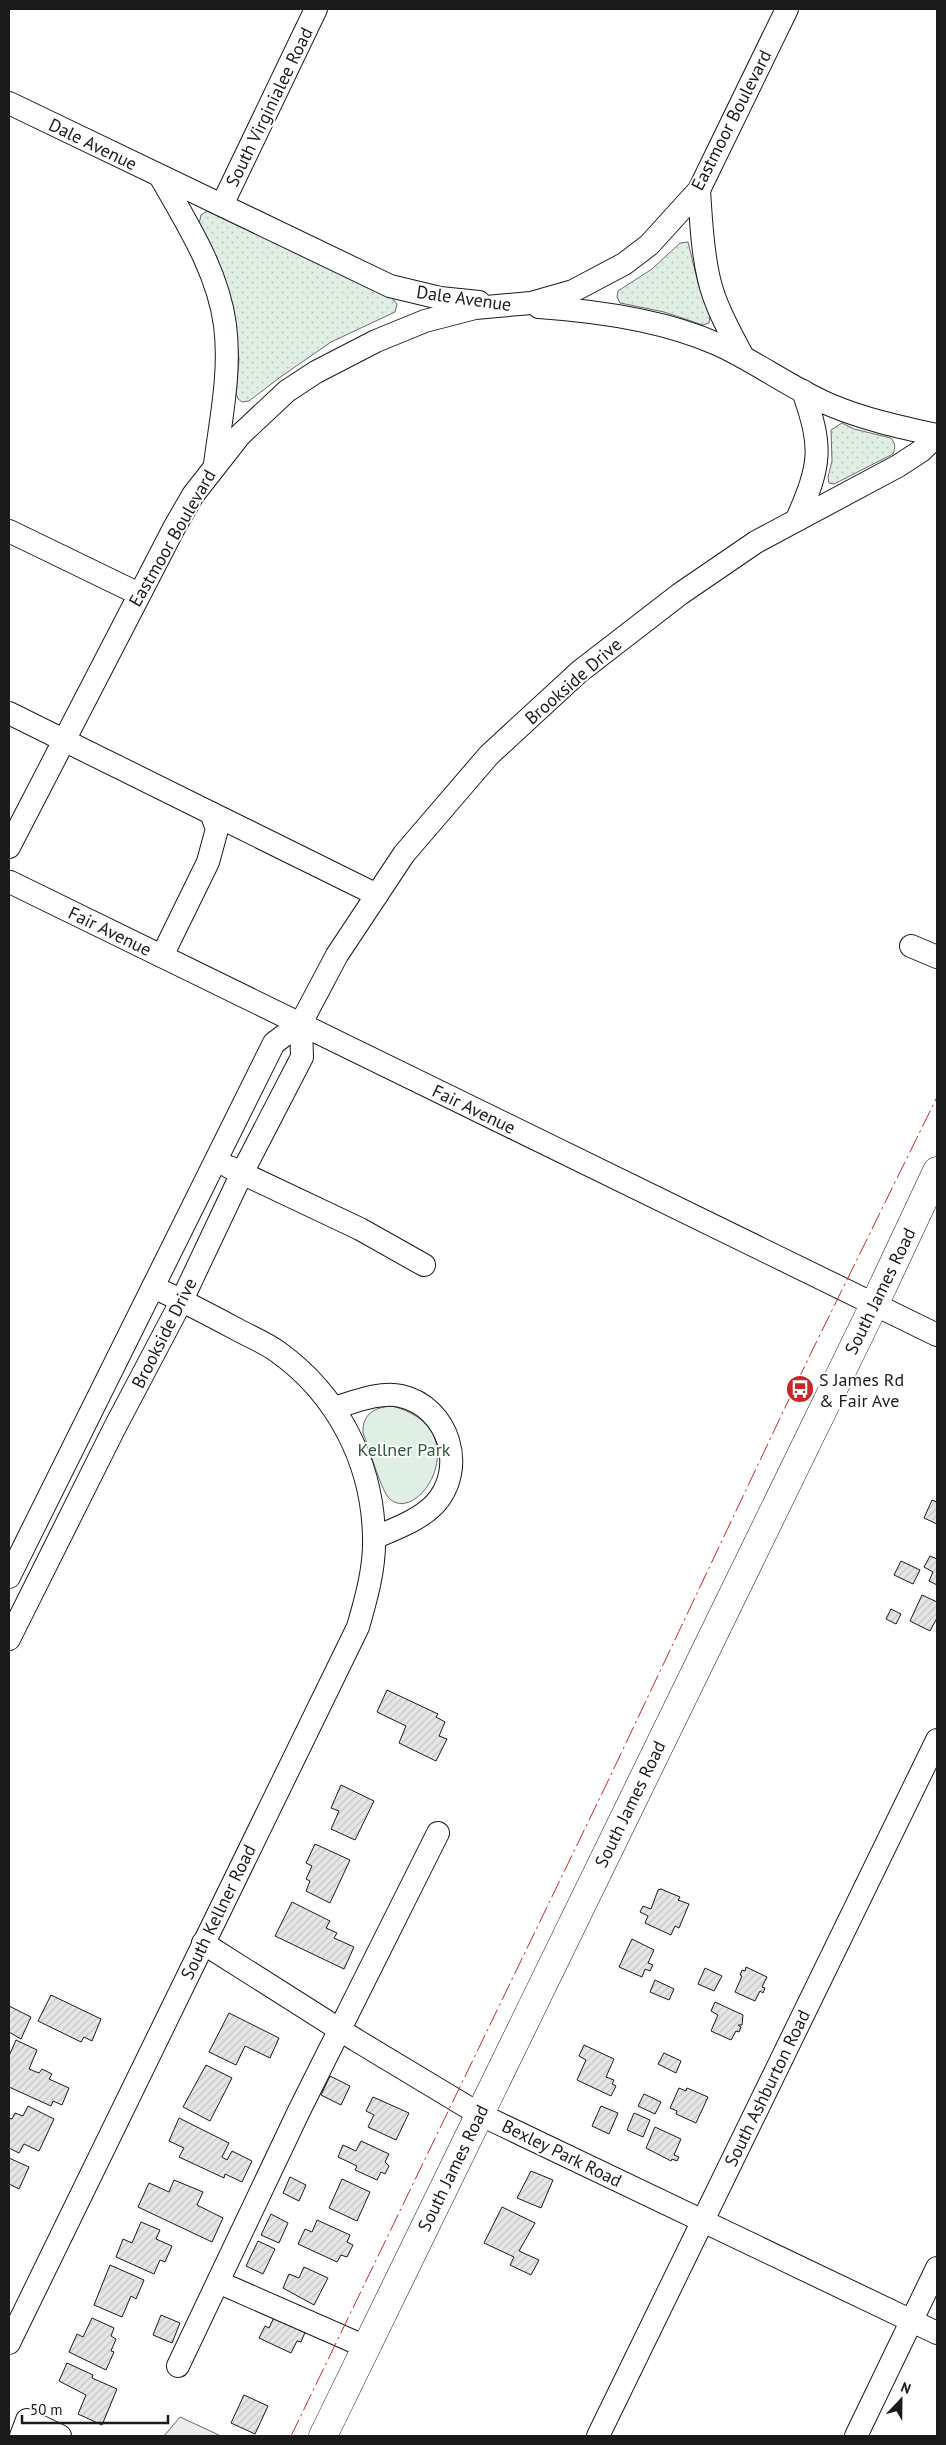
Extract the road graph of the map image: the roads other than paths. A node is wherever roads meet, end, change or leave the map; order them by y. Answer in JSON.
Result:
{"nodes":[{"id":1,"x":316,"y":9,"type":"edge"},
{"id":2,"x":787,"y":9,"type":"edge"},
{"id":3,"x":9,"y":103,"type":"edge"},
{"id":4,"x":160,"y":176,"type":"junction"},
{"id":5,"x":699,"y":190,"type":"junction"},
{"id":6,"x":222,"y":205,"type":"junction"},
{"id":7,"x":512,"y":305,"type":"junction"},
{"id":8,"x":743,"y":357,"type":"junction"},
{"id":9,"x":803,"y":391,"type":"junction"},
{"id":10,"x":937,"y":436,"type":"edge"},
{"id":11,"x":215,"y":465,"type":"junction"},
{"id":12,"x":797,"y":519,"type":"junction"},
{"id":13,"x":9,"y":531,"type":"edge"},
{"id":14,"x":139,"y":594,"type":"junction"},
{"id":15,"x":9,"y":713,"type":"edge"},
{"id":16,"x":64,"y":740,"type":"junction"},
{"id":17,"x":211,"y":813,"type":"junction"},
{"id":18,"x":9,"y":847,"type":"edge"},
{"id":19,"x":9,"y":878,"type":"edge"},
{"id":20,"x":377,"y":894,"type":"junction"},
{"id":21,"x":911,"y":946,"type":"dead end"},
{"id":22,"x":162,"y":956,"type":"junction"},
{"id":23,"x":937,"y":957,"type":"edge"},
{"id":24,"x":300,"y":1023,"type":"junction"},
{"id":25,"x":215,"y":1160,"type":"junction"},
{"id":26,"x":937,"y":1171,"type":"edge"},
{"id":27,"x":242,"y":1173,"type":"junction"},
{"id":28,"x":424,"y":1265,"type":"dead end"},
{"id":29,"x":153,"y":1286,"type":"junction"},
{"id":30,"x":182,"y":1300,"type":"junction"},
{"id":31,"x":875,"y":1303,"type":"junction"},
{"id":32,"x":936,"y":1332,"type":"edge"},
{"id":33,"x":334,"y":1408,"type":"junction"},
{"id":34,"x":89,"y":1416,"type":"junction"},
{"id":35,"x":114,"y":1429,"type":"junction"},
{"id":36,"x":374,"y":1538,"type":"junction"},
{"id":37,"x":9,"y":1577,"type":"edge"},
{"id":38,"x":33,"y":1589,"type":"junction"},
{"id":39,"x":9,"y":1639,"type":"edge"},
{"id":40,"x":937,"y":1740,"type":"edge"},
{"id":41,"x":438,"y":1832,"type":"dead end"},
{"id":42,"x":203,"y":1942,"type":"junction"},
{"id":43,"x":339,"y":2030,"type":"junction"},
{"id":44,"x":479,"y":2114,"type":"junction"},
{"id":45,"x":702,"y":2221,"type":"junction"},
{"id":46,"x":937,"y":2268,"type":"edge"},
{"id":47,"x":218,"y":2282,"type":"junction"},
{"id":48,"x":911,"y":2321,"type":"junction"},
{"id":49,"x":937,"y":2334,"type":"edge"},
{"id":50,"x":9,"y":2343,"type":"edge"},
{"id":51,"x":366,"y":2347,"type":"junction"},
{"id":52,"x":178,"y":2366,"type":"dead end"},
{"id":53,"x":21,"y":2436,"type":"edge"},
{"id":54,"x":60,"y":2436,"type":"edge"},
{"id":55,"x":323,"y":2436,"type":"edge"},
{"id":56,"x":598,"y":2436,"type":"edge"},
{"id":57,"x":856,"y":2436,"type":"edge"}],
"edges":[{"from":1,"to":6,"type":"street","name":"South Virginialee Road"},
{"from":2,"to":5,"type":"street","name":"Eastmoor Boulevard"},
{"from":3,"to":4,"type":"street","name":"Dale Avenue"},
{"from":4,"to":6,"type":"street","name":"Dale Avenue"},
{"from":4,"to":11,"type":"street"},
{"from":5,"to":7,"type":"street","name":"Eastmoor Boulevard"},
{"from":5,"to":8,"type":"street"},
{"from":6,"to":7,"type":"street","name":"Dale Avenue"},
{"from":7,"to":8,"type":"street","name":"Dale Avenue"},
{"from":7,"to":11,"type":"street","name":"Eastmoor Boulevard"},
{"from":8,"to":9,"type":"street","name":"Dale Avenue"},
{"from":9,"to":10,"type":"street","name":"Dale Avenue"},
{"from":9,"to":12,"type":"street"},
{"from":10,"to":12,"type":"street","name":"Brookside Drive"},
{"from":11,"to":14,"type":"street","name":"Eastmoor Boulevard"},
{"from":12,"to":20,"type":"street","name":"Brookside Drive"},
{"from":13,"to":14,"type":"street"},
{"from":14,"to":16,"type":"street","name":"Eastmoor Boulevard"},
{"from":15,"to":16,"type":"street"},
{"from":16,"to":17,"type":"street"},
{"from":16,"to":18,"type":"street","name":"Eastmoor Boulevard"},
{"from":17,"to":20,"type":"street"},
{"from":17,"to":22,"type":"street"},
{"from":19,"to":22,"type":"street","name":"Fair Avenue"},
{"from":20,"to":24,"type":"street","name":"Brookside Drive"},
{"from":21,"to":23,"type":"street"},
{"from":22,"to":24,"type":"street","name":"Fair Avenue"},
{"from":24,"to":25,"type":"street","name":"Brookside Drive"},
{"from":24,"to":27,"type":"street","name":"Brookside Drive"},
{"from":24,"to":31,"type":"street","name":"Fair Avenue"},
{"from":25,"to":27,"type":"street"},
{"from":25,"to":29,"type":"street","name":"Brookside Drive"},
{"from":26,"to":31,"type":"main road","name":"South James Road"},
{"from":27,"to":28,"type":"street"},
{"from":27,"to":30,"type":"street","name":"Brookside Drive"},
{"from":29,"to":30,"type":"street","name":"South Kellner Road"},
{"from":29,"to":34,"type":"street","name":"Brookside Drive"},
{"from":30,"to":33,"type":"street","name":"South Kellner Road"},
{"from":30,"to":35,"type":"street","name":"Brookside Drive"},
{"from":31,"to":32,"type":"street","name":"Fair Avenue"},
{"from":31,"to":44,"type":"main road","name":"South James Road"},
{"from":33,"to":36,"type":"street","name":"South Kellner Road"},
{"from":33,"to":36,"type":"street"},
{"from":34,"to":35,"type":"street"},
{"from":34,"to":37,"type":"street","name":"Brookside Drive"},
{"from":35,"to":38,"type":"street","name":"Brookside Drive"},
{"from":36,"to":42,"type":"street","name":"South Kellner Road"},
{"from":37,"to":38,"type":"street"},
{"from":38,"to":39,"type":"street","name":"Brookside Drive"},
{"from":40,"to":45,"type":"street","name":"South Ashburton Road"},
{"from":41,"to":43,"type":"street"},
{"from":42,"to":43,"type":"street","name":"Bexley Park Road"},
{"from":42,"to":50,"type":"street","name":"South Kellner Road"},
{"from":43,"to":44,"type":"street","name":"Bexley Park Road"},
{"from":43,"to":47,"type":"street"},
{"from":44,"to":45,"type":"street","name":"Bexley Park Road"},
{"from":44,"to":51,"type":"main road","name":"South James Road"},
{"from":45,"to":48,"type":"street","name":"Bexley Park Road"},
{"from":45,"to":56,"type":"street","name":"South Ashburton Road"},
{"from":46,"to":48,"type":"street"},
{"from":47,"to":51,"type":"street"},
{"from":47,"to":52,"type":"street"},
{"from":48,"to":49,"type":"street","name":"Bexley Park Road"},
{"from":48,"to":57,"type":"street"},
{"from":51,"to":55,"type":"main road","name":"South James Road"},
{"from":53,"to":54,"type":"street"}]}
